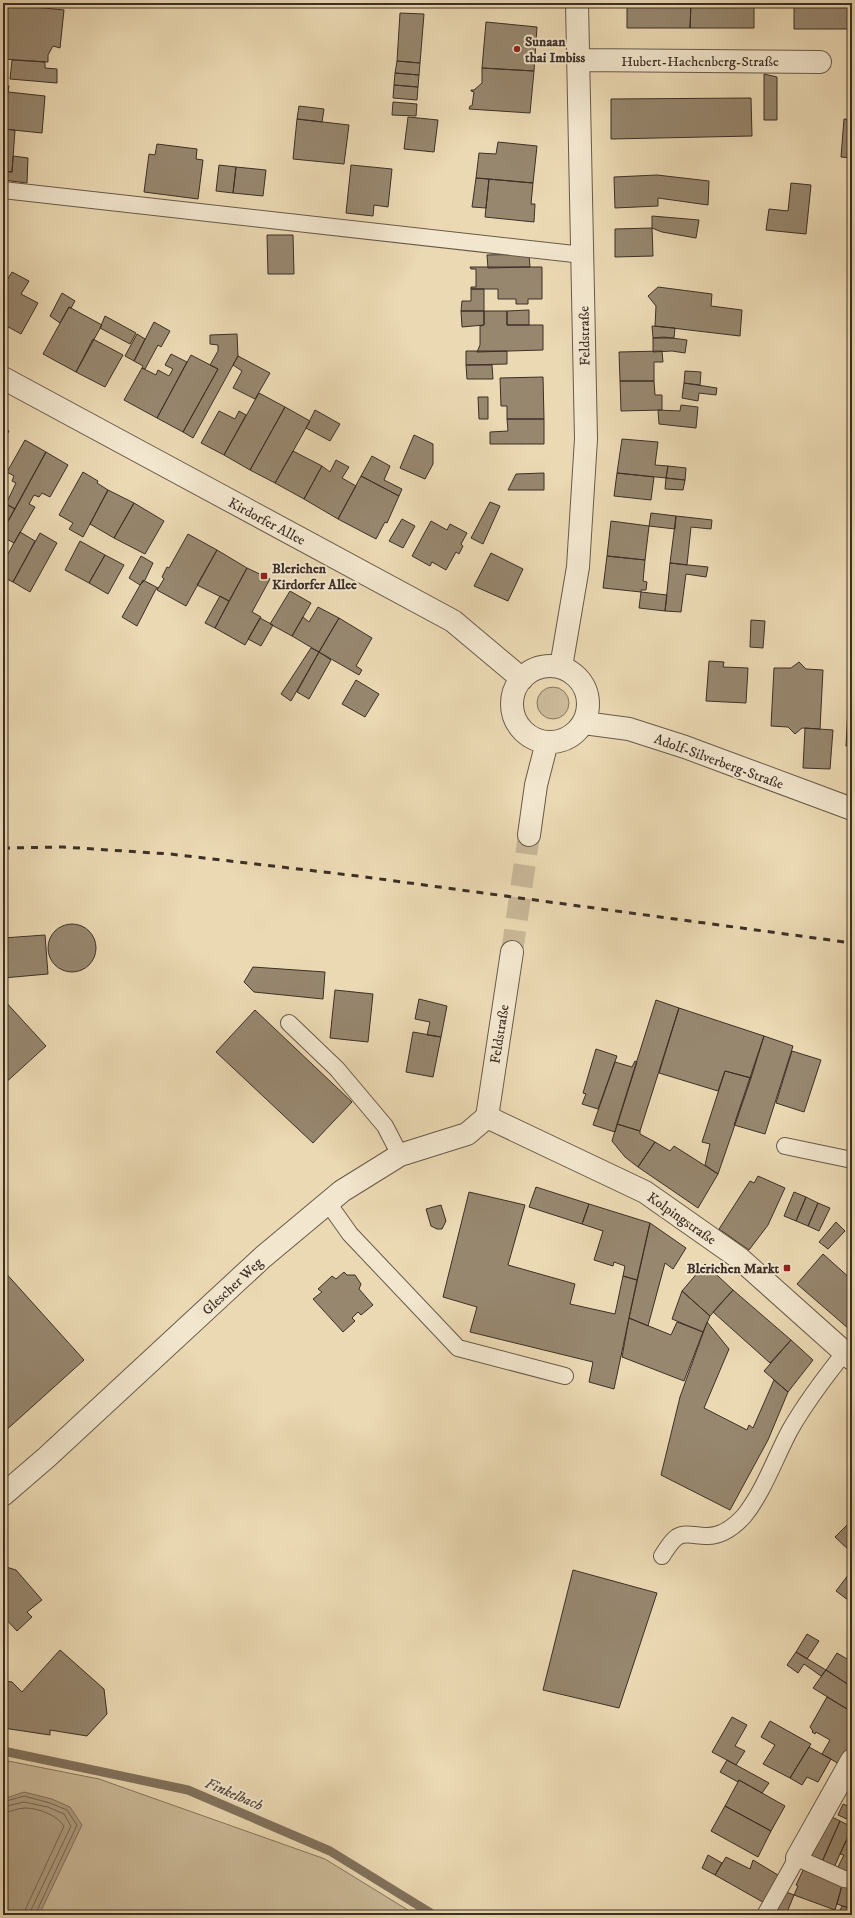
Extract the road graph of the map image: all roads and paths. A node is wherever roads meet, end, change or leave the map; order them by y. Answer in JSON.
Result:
{"nodes":[{"id":1,"x":577,"y":3,"type":"edge"},
{"id":2,"x":579,"y":60,"type":"junction"},
{"id":3,"x":820,"y":62,"type":"dead end"},
{"id":4,"x":3,"y":190,"type":"edge"},
{"id":5,"x":583,"y":255,"type":"junction"},
{"id":6,"x":3,"y":378,"type":"edge"},
{"id":7,"x":561,"y":667,"type":"junction"},
{"id":8,"x":522,"y":679,"type":"junction"},
{"id":9,"x":584,"y":722,"type":"junction"},
{"id":10,"x":547,"y":742,"type":"junction"},
{"id":11,"x":852,"y":809,"type":"edge"},
{"id":12,"x":529,"y":835,"type":"tunnel mouth"},
{"id":13,"x":512,"y":952,"type":"tunnel mouth"},
{"id":14,"x":289,"y":1023,"type":"dead end"},
{"id":15,"x":487,"y":1117,"type":"junction"},
{"id":16,"x":785,"y":1146,"type":"dead end"},
{"id":17,"x":400,"y":1156,"type":"junction"},
{"id":18,"x":852,"y":1160,"type":"edge"},
{"id":19,"x":328,"y":1203,"type":"junction"},
{"id":20,"x":849,"y":1356,"type":"edge"},
{"id":21,"x":565,"y":1376,"type":"dead end"},
{"id":22,"x":3,"y":1495,"type":"edge"},
{"id":23,"x":662,"y":1556,"type":"dead end"},
{"id":24,"x":852,"y":1760,"type":"edge"},
{"id":25,"x":797,"y":1858,"type":"junction"},
{"id":26,"x":852,"y":1880,"type":"edge"},
{"id":27,"x":765,"y":1915,"type":"edge"}],
"edges":[{"from":1,"to":2,"type":"street","name":"Feldstraße"},
{"from":2,"to":3,"type":"street","name":"Hubert-Hachenberg-Straße"},
{"from":2,"to":5,"type":"street","name":"Feldstraße"},
{"from":4,"to":5,"type":"lane"},
{"from":5,"to":7,"type":"street","name":"Feldstraße"},
{"from":6,"to":8,"type":"street","name":"Kirdorfer Allee"},
{"from":7,"to":8,"type":"street"},
{"from":7,"to":9,"type":"street"},
{"from":8,"to":10,"type":"street"},
{"from":9,"to":10,"type":"street"},
{"from":9,"to":11,"type":"street","name":"Adolf-Silverberg-Straße"},
{"from":10,"to":12,"type":"street"},
{"from":13,"to":15,"type":"street","name":"Feldstraße"},
{"from":14,"to":17,"type":"lane"},
{"from":15,"to":17,"type":"street","name":"Glescher Weg"},
{"from":15,"to":20,"type":"street","name":"Kolpingstraße"},
{"from":16,"to":18,"type":"lane"},
{"from":17,"to":19,"type":"street","name":"Glescher Weg"},
{"from":19,"to":21,"type":"lane"},
{"from":19,"to":22,"type":"street","name":"Glescher Weg"},
{"from":20,"to":23,"type":"lane"},
{"from":24,"to":25,"type":"street"},
{"from":25,"to":26,"type":"lane"},
{"from":25,"to":27,"type":"lane"}]}
